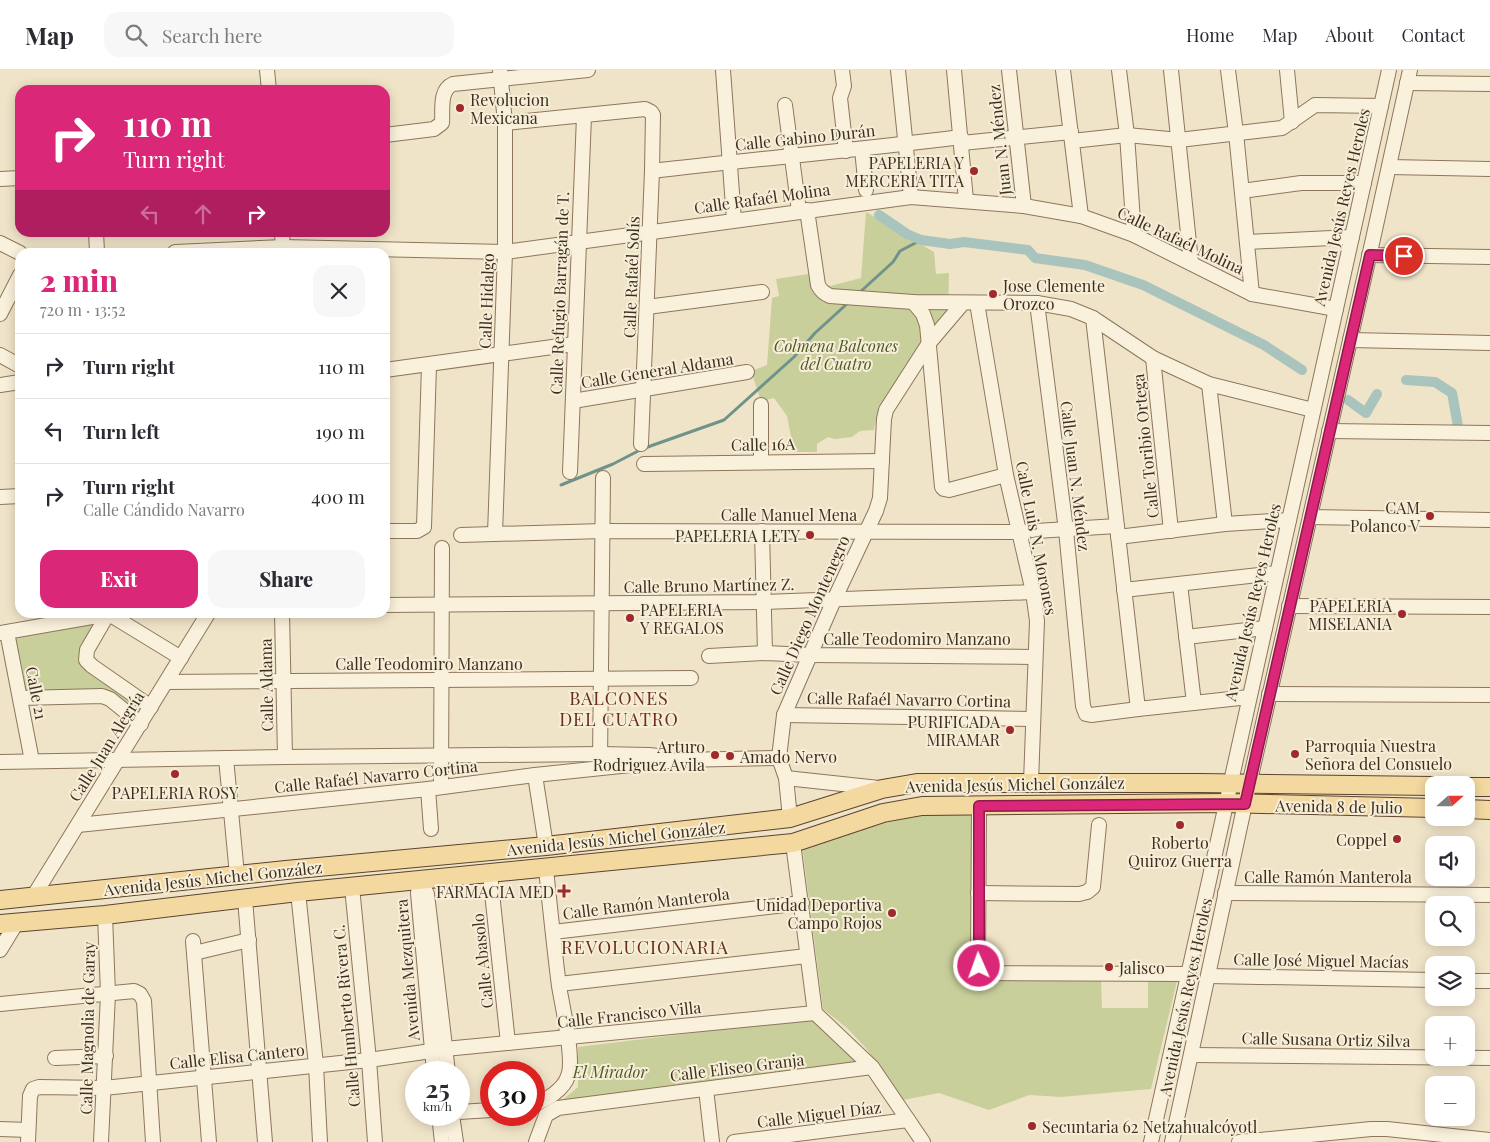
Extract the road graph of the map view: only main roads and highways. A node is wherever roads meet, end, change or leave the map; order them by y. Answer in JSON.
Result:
{"nodes":[{"id":1,"x":1249,"y":784,"type":"joint"},
{"id":2,"x":1425,"y":786,"type":"edge"},
{"id":3,"x":1475,"y":787,"type":"edge"},
{"id":4,"x":1490,"y":787,"type":"edge"},
{"id":5,"x":1245,"y":804,"type":"joint"},
{"id":6,"x":1425,"y":808,"type":"edge"},
{"id":7,"x":1475,"y":809,"type":"edge"},
{"id":8,"x":1490,"y":810,"type":"edge"},
{"id":9,"x":546,"y":846,"type":"junction"},
{"id":10,"x":286,"y":870,"type":"junction"},
{"id":11,"x":420,"y":880,"type":"junction"},
{"id":12,"x":0,"y":900,"type":"edge"},
{"id":13,"x":9,"y":923,"type":"edge"}],
"edges":[{"from":1,"to":2,"type":"main road","name":"Avenida 8 de Julio"},
{"from":1,"to":9,"type":"main road","name":"Avenida Jesús Michel González"},
{"from":3,"to":4,"type":"main road"},
{"from":5,"to":6,"type":"main road","name":"Avenida 8 de Julio"},
{"from":5,"to":11,"type":"main road","name":"Avenida Jesús Michel González"},
{"from":7,"to":8,"type":"main road"},
{"from":9,"to":10,"type":"main road","name":"Avenida Jesús Michel González"},
{"from":9,"to":11,"type":"main road"},
{"from":10,"to":11,"type":"main road"},
{"from":10,"to":12,"type":"main road","name":"Avenida Jesús Michel González"},
{"from":11,"to":13,"type":"main road","name":"Avenida Jesús Michel González"}]}
